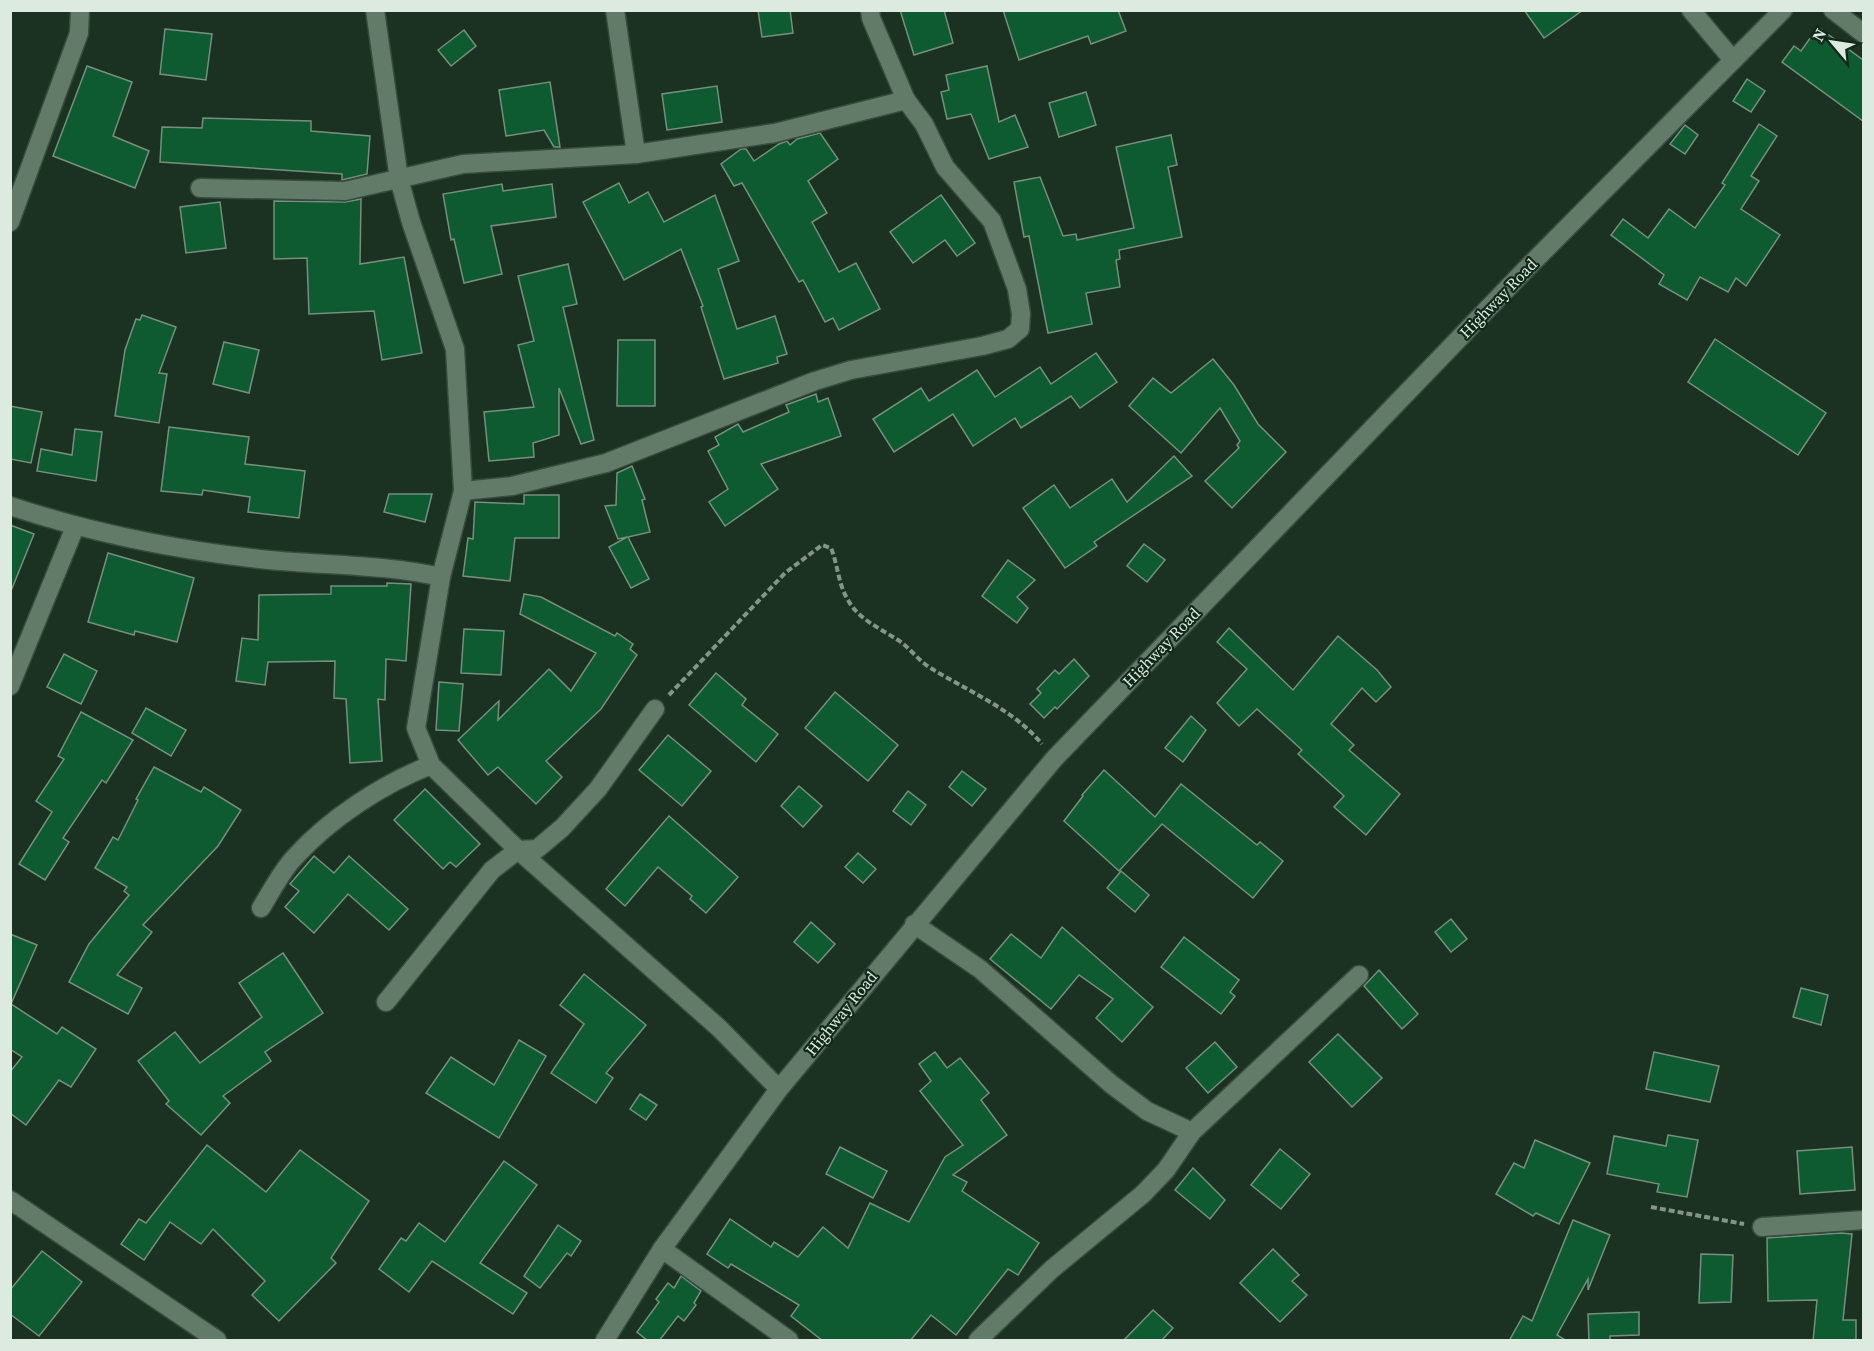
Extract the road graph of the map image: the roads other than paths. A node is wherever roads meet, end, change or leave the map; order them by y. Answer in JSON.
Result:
{"nodes":[{"id":1,"x":81,"y":10,"type":"edge"},
{"id":2,"x":375,"y":10,"type":"edge"},
{"id":3,"x":615,"y":10,"type":"edge"},
{"id":4,"x":870,"y":10,"type":"edge"},
{"id":5,"x":1691,"y":10,"type":"edge"},
{"id":6,"x":1783,"y":10,"type":"edge"},
{"id":7,"x":1833,"y":10,"type":"edge"},
{"id":8,"x":1863,"y":34,"type":"edge"},
{"id":9,"x":1732,"y":60,"type":"junction"},
{"id":10,"x":906,"y":100,"type":"junction"},
{"id":11,"x":636,"y":154,"type":"junction"},
{"id":12,"x":399,"y":179,"type":"junction"},
{"id":13,"x":200,"y":188,"type":"dead end"},
{"id":14,"x":10,"y":222,"type":"edge"},
{"id":15,"x":463,"y":491,"type":"junction"},
{"id":16,"x":10,"y":506,"type":"edge"},
{"id":17,"x":75,"y":527,"type":"junction"},
{"id":18,"x":441,"y":577,"type":"junction"},
{"id":19,"x":10,"y":686,"type":"edge"},
{"id":20,"x":655,"y":709,"type":"road end"},
{"id":21,"x":431,"y":765,"type":"junction"},
{"id":22,"x":518,"y":850,"type":"junction"},
{"id":23,"x":261,"y":908,"type":"dead end"},
{"id":24,"x":914,"y":924,"type":"junction"},
{"id":25,"x":1359,"y":975,"type":"dead end"},
{"id":26,"x":386,"y":1002,"type":"dead end"},
{"id":27,"x":779,"y":1089,"type":"junction"},
{"id":28,"x":1192,"y":1132,"type":"junction"},
{"id":29,"x":10,"y":1200,"type":"edge"},
{"id":30,"x":1863,"y":1220,"type":"edge"},
{"id":31,"x":1762,"y":1227,"type":"road end"},
{"id":32,"x":662,"y":1249,"type":"junction"},
{"id":33,"x":217,"y":1341,"type":"edge"},
{"id":34,"x":604,"y":1341,"type":"edge"},
{"id":35,"x":789,"y":1341,"type":"edge"},
{"id":36,"x":978,"y":1341,"type":"edge"}],
"edges":[{"from":1,"to":14,"type":"street"},
{"from":2,"to":12,"type":"street"},
{"from":3,"to":11,"type":"street"},
{"from":4,"to":10,"type":"street"},
{"from":5,"to":9,"type":"street"},
{"from":6,"to":9,"type":"street","name":"Highway Road"},
{"from":7,"to":8,"type":"street"},
{"from":9,"to":24,"type":"street","name":"Highway Road"},
{"from":10,"to":11,"type":"street"},
{"from":10,"to":15,"type":"street"},
{"from":11,"to":12,"type":"street"},
{"from":12,"to":13,"type":"street"},
{"from":12,"to":15,"type":"street"},
{"from":15,"to":18,"type":"street"},
{"from":16,"to":17,"type":"street"},
{"from":17,"to":18,"type":"street"},
{"from":17,"to":19,"type":"street"},
{"from":18,"to":21,"type":"street"},
{"from":20,"to":22,"type":"street"},
{"from":21,"to":22,"type":"street"},
{"from":21,"to":23,"type":"street"},
{"from":22,"to":26,"type":"street"},
{"from":22,"to":27,"type":"street"},
{"from":24,"to":27,"type":"street","name":"Highway Road"},
{"from":24,"to":28,"type":"street"},
{"from":25,"to":28,"type":"street"},
{"from":27,"to":32,"type":"street","name":"Highway Road"},
{"from":28,"to":36,"type":"street"},
{"from":29,"to":33,"type":"street"},
{"from":30,"to":31,"type":"street"},
{"from":32,"to":34,"type":"street","name":"Highway Road"},
{"from":32,"to":35,"type":"street"}]}
